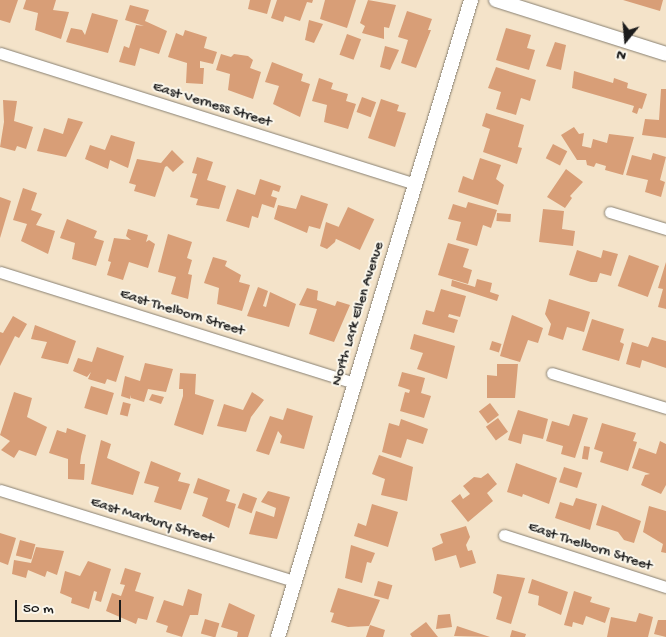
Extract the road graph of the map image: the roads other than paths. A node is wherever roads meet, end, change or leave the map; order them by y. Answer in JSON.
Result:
{"nodes":[{"id":1,"x":471,"y":0,"type":"edge"},
{"id":2,"x":496,"y":0,"type":"edge"},
{"id":3,"x":0,"y":53,"type":"edge"},
{"id":4,"x":666,"y":54,"type":"edge"},
{"id":5,"x":415,"y":184,"type":"junction"},
{"id":6,"x":610,"y":212,"type":"dead end"},
{"id":7,"x":666,"y":230,"type":"edge"},
{"id":8,"x":0,"y":272,"type":"edge"},
{"id":9,"x":552,"y":373,"type":"dead end"},
{"id":10,"x":354,"y":383,"type":"junction"},
{"id":11,"x":666,"y":408,"type":"edge"},
{"id":12,"x":0,"y":490,"type":"edge"},
{"id":13,"x":504,"y":535,"type":"dead end"},
{"id":14,"x":294,"y":581,"type":"junction"},
{"id":15,"x":666,"y":587,"type":"edge"},
{"id":16,"x":278,"y":637,"type":"edge"}],
"edges":[{"from":1,"to":5,"type":"street","name":"North Lark Ellen Avenue"},
{"from":2,"to":4,"type":"street"},
{"from":3,"to":5,"type":"street","name":"East Verness Street"},
{"from":5,"to":10,"type":"street","name":"North Lark Ellen Avenue"},
{"from":6,"to":7,"type":"street"},
{"from":8,"to":10,"type":"street","name":"East Thelborn Street"},
{"from":9,"to":11,"type":"street"},
{"from":10,"to":14,"type":"street","name":"North Lark Ellen Avenue"},
{"from":12,"to":14,"type":"street","name":"East Marbury Street"},
{"from":13,"to":15,"type":"street","name":"East Thelborn Street"},
{"from":14,"to":16,"type":"street","name":"North Lark Ellen Avenue"}]}
